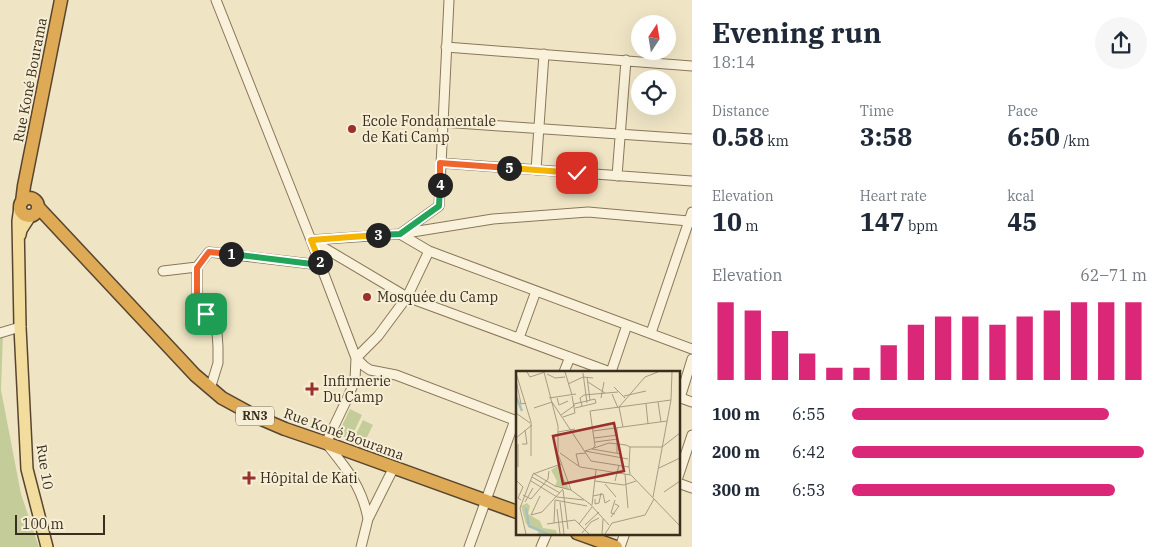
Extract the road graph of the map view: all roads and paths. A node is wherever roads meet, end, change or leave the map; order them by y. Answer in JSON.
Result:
{"nodes":[{"id":1,"x":61,"y":0,"type":"edge"},
{"id":2,"x":216,"y":0,"type":"edge"},
{"id":3,"x":449,"y":0,"type":"edge"},
{"id":4,"x":446,"y":47,"type":"junction"},
{"id":5,"x":544,"y":54,"type":"junction"},
{"id":6,"x":626,"y":60,"type":"junction"},
{"id":7,"x":692,"y":66,"type":"edge"},
{"id":8,"x":442,"y":122,"type":"junction"},
{"id":9,"x":539,"y":129,"type":"junction"},
{"id":10,"x":620,"y":135,"type":"junction"},
{"id":11,"x":692,"y":139,"type":"edge"},
{"id":12,"x":440,"y":163,"type":"junction"},
{"id":13,"x":536,"y":170,"type":"junction"},
{"id":14,"x":617,"y":176,"type":"junction"},
{"id":15,"x":692,"y":181,"type":"edge"},
{"id":16,"x":28,"y":208,"type":"junction"},
{"id":17,"x":691,"y":218,"type":"edge"},
{"id":18,"x":400,"y":234,"type":"junction"},
{"id":19,"x":311,"y":240,"type":"junction"},
{"id":20,"x":428,"y":251,"type":"junction"},
{"id":21,"x":320,"y":262,"type":"junction"},
{"id":22,"x":197,"y":268,"type":"junction"},
{"id":23,"x":163,"y":271,"type":"dead end"},
{"id":24,"x":536,"y":291,"type":"junction"},
{"id":25,"x":407,"y":297,"type":"junction"},
{"id":26,"x":627,"y":325,"type":"junction"},
{"id":27,"x":20,"y":327,"type":"junction"},
{"id":28,"x":0,"y":333,"type":"edge"},
{"id":29,"x":651,"y":333,"type":"junction"},
{"id":30,"x":519,"y":338,"type":"junction"},
{"id":31,"x":692,"y":349,"type":"edge"},
{"id":32,"x":570,"y":357,"type":"junction"},
{"id":33,"x":356,"y":358,"type":"junction"},
{"id":34,"x":692,"y":359,"type":"edge"},
{"id":35,"x":564,"y":371,"type":"edge"},
{"id":36,"x":608,"y":371,"type":"edge"},
{"id":37,"x":611,"y":371,"type":"edge"},
{"id":38,"x":379,"y":372,"type":"junction"},
{"id":39,"x":355,"y":380,"type":"junction"},
{"id":40,"x":210,"y":389,"type":"junction"},
{"id":41,"x":680,"y":394,"type":"edge"},
{"id":42,"x":680,"y":397,"type":"edge"},
{"id":43,"x":692,"y":402,"type":"edge"},
{"id":44,"x":516,"y":421,"type":"edge"},
{"id":45,"x":692,"y":435,"type":"edge"},
{"id":46,"x":326,"y":443,"type":"junction"},
{"id":47,"x":689,"y":451,"type":"edge"},
{"id":48,"x":394,"y":467,"type":"junction"},
{"id":49,"x":680,"y":472,"type":"edge"},
{"id":50,"x":680,"y":484,"type":"edge"},
{"id":51,"x":692,"y":488,"type":"edge"},
{"id":52,"x":486,"y":500,"type":"junction"},
{"id":53,"x":376,"y":503,"type":"junction"},
{"id":54,"x":365,"y":504,"type":"junction"},
{"id":55,"x":516,"y":512,"type":"edge"},
{"id":56,"x":368,"y":519,"type":"junction"},
{"id":57,"x":547,"y":534,"type":"edge"},
{"id":58,"x":580,"y":534,"type":"edge"},
{"id":59,"x":624,"y":534,"type":"edge"},
{"id":60,"x":48,"y":547,"type":"edge"},
{"id":61,"x":361,"y":547,"type":"edge"},
{"id":62,"x":469,"y":547,"type":"edge"},
{"id":63,"x":542,"y":547,"type":"edge"},
{"id":64,"x":618,"y":547,"type":"edge"}],
"edges":[{"from":1,"to":16,"type":"highway","name":"Rue Koné Bourama"},
{"from":2,"to":19,"type":"street"},
{"from":3,"to":4,"type":"street"},
{"from":4,"to":5,"type":"street"},
{"from":4,"to":8,"type":"street"},
{"from":5,"to":6,"type":"street"},
{"from":5,"to":9,"type":"street"},
{"from":6,"to":7,"type":"street"},
{"from":6,"to":10,"type":"street"},
{"from":8,"to":9,"type":"street"},
{"from":8,"to":12,"type":"street"},
{"from":9,"to":10,"type":"street"},
{"from":9,"to":13,"type":"street"},
{"from":10,"to":11,"type":"street"},
{"from":10,"to":14,"type":"street"},
{"from":12,"to":13,"type":"street"},
{"from":12,"to":18,"type":"street"},
{"from":13,"to":14,"type":"street"},
{"from":14,"to":15,"type":"street"},
{"from":16,"to":27,"type":"main road","name":"Rue 10"},
{"from":16,"to":40,"type":"highway","name":"Rue Koné Bourama","number":"RN3"},
{"from":17,"to":18,"type":"street"},
{"from":17,"to":29,"type":"street"},
{"from":18,"to":19,"type":"street"},
{"from":18,"to":20,"type":"street"},
{"from":19,"to":21,"type":"street"},
{"from":19,"to":25,"type":"street"},
{"from":20,"to":24,"type":"street"},
{"from":20,"to":25,"type":"street"},
{"from":21,"to":22,"type":"street"},
{"from":21,"to":33,"type":"street"},
{"from":22,"to":23,"type":"street"},
{"from":22,"to":40,"type":"street"},
{"from":24,"to":26,"type":"street"},
{"from":24,"to":30,"type":"street"},
{"from":25,"to":30,"type":"street"},
{"from":25,"to":33,"type":"street"},
{"from":26,"to":29,"type":"street"},
{"from":26,"to":37,"type":"street"},
{"from":27,"to":28,"type":"street"},
{"from":27,"to":60,"type":"main road","name":"Rue 10"},
{"from":29,"to":31,"type":"street"},
{"from":30,"to":32,"type":"street"},
{"from":32,"to":35,"type":"street"},
{"from":32,"to":36,"type":"street"},
{"from":33,"to":38,"type":"street"},
{"from":33,"to":39,"type":"street"},
{"from":34,"to":41,"type":"street"},
{"from":38,"to":39,"type":"street"},
{"from":38,"to":44,"type":"street"},
{"from":39,"to":46,"type":"street"},
{"from":40,"to":46,"type":"highway","name":"Rue Koné Bourama","number":"RN3"},
{"from":42,"to":43,"type":"street"},
{"from":44,"to":52,"type":"street"},
{"from":45,"to":47,"type":"street"},
{"from":46,"to":48,"type":"highway","name":"Rue Koné Bourama","number":"RN3"},
{"from":46,"to":54,"type":"street"},
{"from":47,"to":49,"type":"street"},
{"from":48,"to":52,"type":"highway","name":"Rue Koné Bourama","number":"RN3"},
{"from":48,"to":53,"type":"street"},
{"from":50,"to":51,"type":"street"},
{"from":52,"to":55,"type":"highway","name":"Rue Koné Bourama","number":"RN3"},
{"from":52,"to":62,"type":"street"},
{"from":53,"to":54,"type":"street"},
{"from":53,"to":56,"type":"street"},
{"from":54,"to":56,"type":"street"},
{"from":56,"to":61,"type":"street"},
{"from":57,"to":63,"type":"street"},
{"from":58,"to":64,"type":"highway"},
{"from":59,"to":64,"type":"street"}]}
